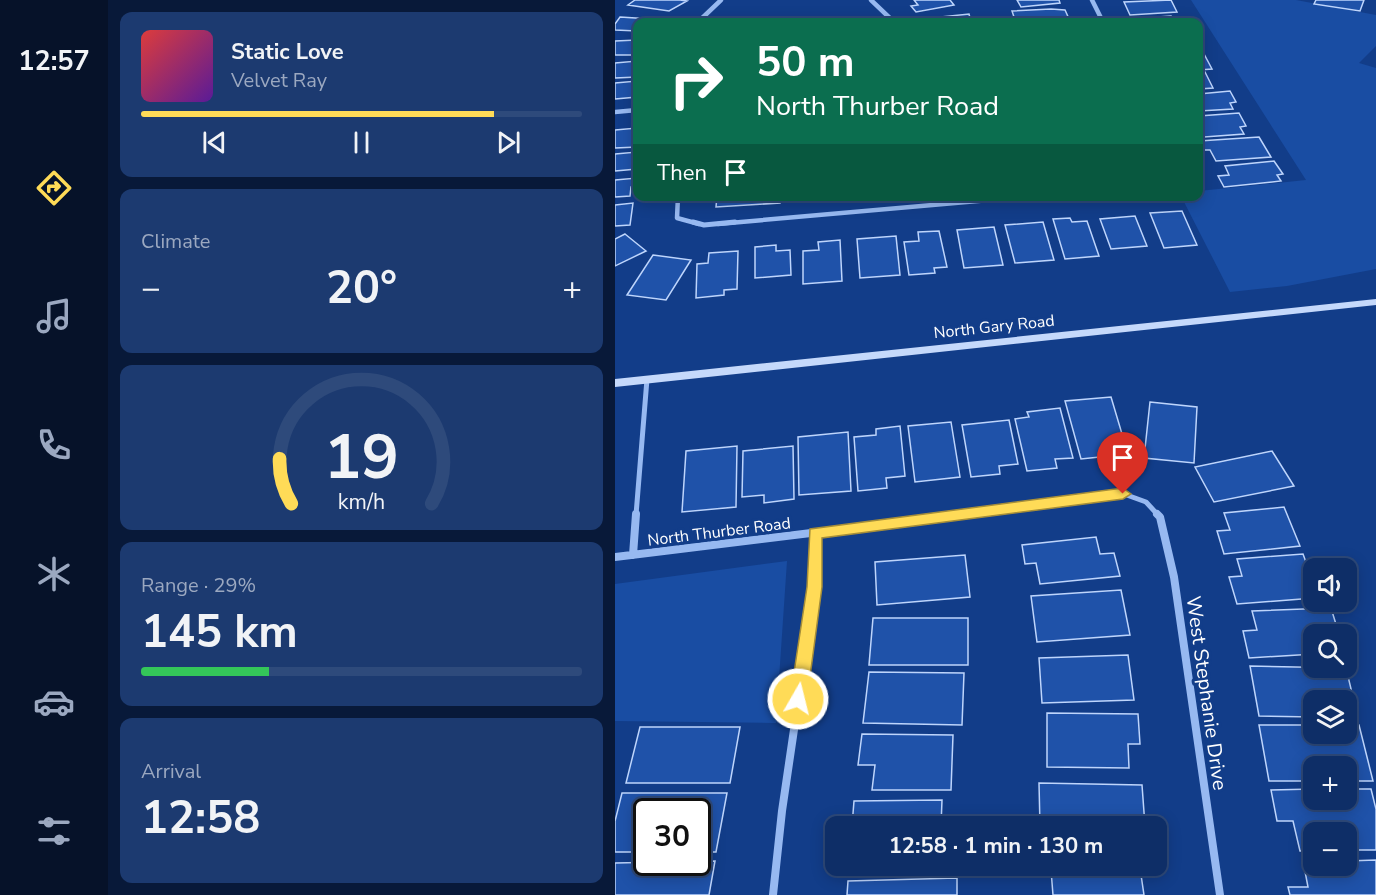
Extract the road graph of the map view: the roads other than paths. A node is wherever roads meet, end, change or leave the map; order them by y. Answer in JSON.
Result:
{"nodes":[{"id":1,"x":721,"y":0,"type":"edge"},
{"id":2,"x":870,"y":0,"type":"edge"},
{"id":3,"x":1092,"y":0,"type":"edge"},
{"id":4,"x":702,"y":18,"type":"edge"},
{"id":5,"x":891,"y":18,"type":"edge"},
{"id":6,"x":1101,"y":18,"type":"edge"},
{"id":7,"x":633,"y":110,"type":"edge"},
{"id":8,"x":615,"y":112,"type":"edge"},
{"id":9,"x":678,"y":201,"type":"edge"},
{"id":10,"x":936,"y":201,"type":"edge"},
{"id":11,"x":981,"y":201,"type":"edge"},
{"id":12,"x":937,"y":205,"type":"junction"},
{"id":13,"x":1376,"y":302,"type":"edge"},
{"id":14,"x":647,"y":379,"type":"junction"},
{"id":15,"x":615,"y":383,"type":"edge"},
{"id":16,"x":1146,"y":502,"type":"joint"},
{"id":17,"x":815,"y":533,"type":"junction"},
{"id":18,"x":633,"y":555,"type":"junction"},
{"id":19,"x":615,"y":557,"type":"edge"},
{"id":20,"x":773,"y":895,"type":"edge"},
{"id":21,"x":1220,"y":895,"type":"edge"}],
"edges":[{"from":1,"to":4,"type":"street"},
{"from":2,"to":5,"type":"street"},
{"from":3,"to":6,"type":"street"},
{"from":7,"to":8,"type":"street"},
{"from":9,"to":12,"type":"street"},
{"from":10,"to":12,"type":"street"},
{"from":11,"to":12,"type":"street"},
{"from":13,"to":14,"type":"main road","name":"North Gary Road"},
{"from":14,"to":15,"type":"main road","name":"North Gary Road"},
{"from":14,"to":18,"type":"street"},
{"from":16,"to":17,"type":"street","name":"North Thurber Road"},
{"from":16,"to":21,"type":"street","name":"West Stephanie Drive"},
{"from":17,"to":18,"type":"street","name":"North Thurber Road"},
{"from":17,"to":20,"type":"street"},
{"from":18,"to":19,"type":"street","name":"North Thurber Road"}]}
